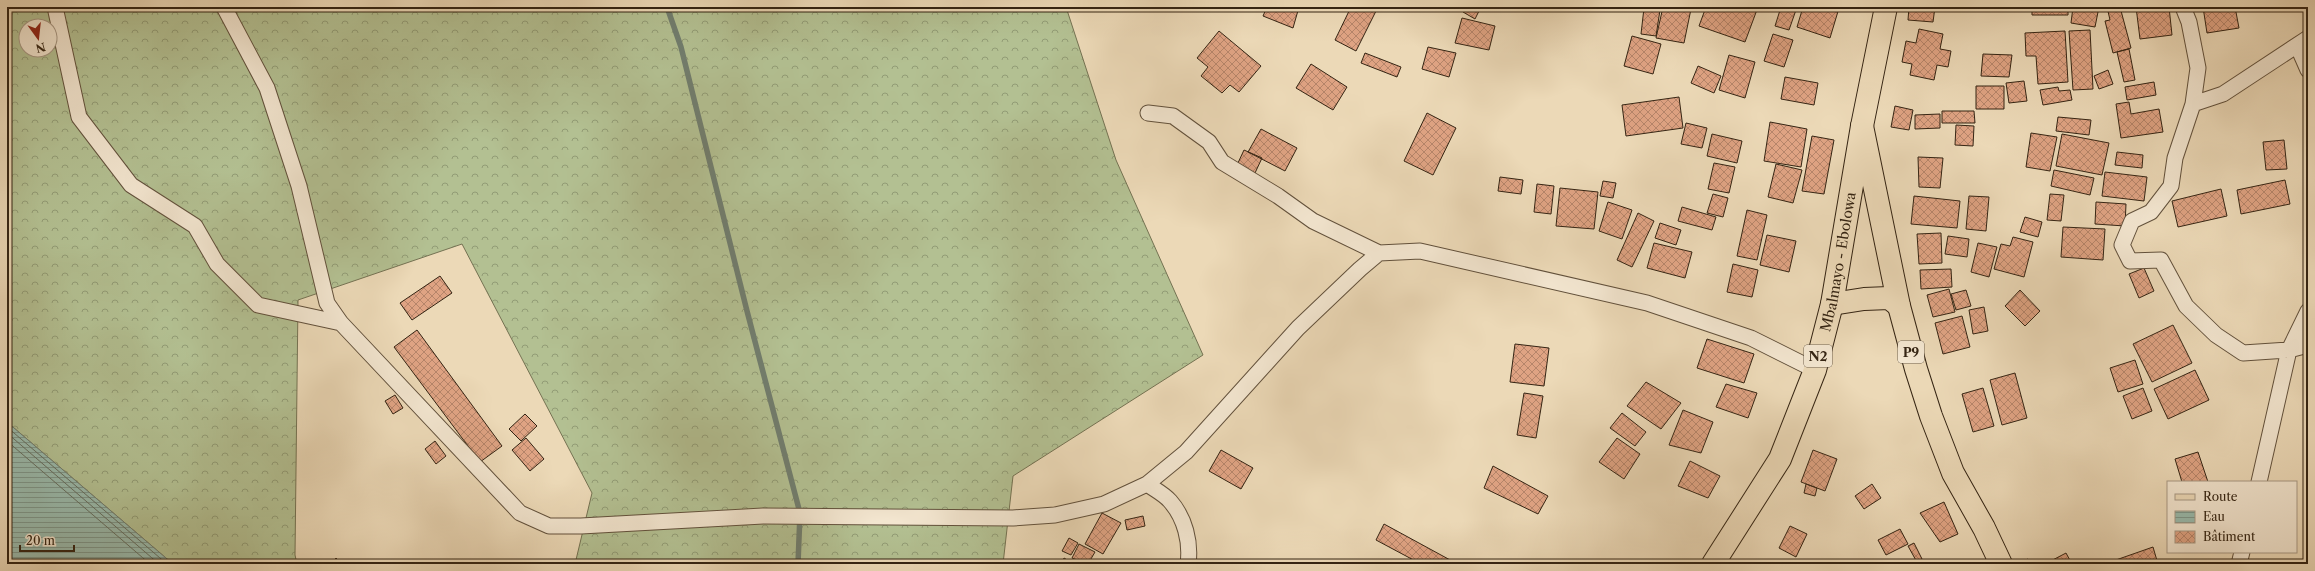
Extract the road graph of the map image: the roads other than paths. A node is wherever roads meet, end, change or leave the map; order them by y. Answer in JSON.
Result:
{"nodes":[{"id":1,"x":55,"y":7,"type":"edge"},
{"id":2,"x":224,"y":7,"type":"edge"},
{"id":3,"x":1886,"y":7,"type":"edge"},
{"id":4,"x":2183,"y":7,"type":"edge"},
{"id":5,"x":2303,"y":42,"type":"edge"},
{"id":6,"x":2308,"y":70,"type":"edge"},
{"id":7,"x":2193,"y":104,"type":"junction"},
{"id":8,"x":1148,"y":113,"type":"dead end"},
{"id":9,"x":1862,"y":126,"type":"junction"},
{"id":10,"x":1379,"y":253,"type":"junction"},
{"id":11,"x":1832,"y":304,"type":"junction"},
{"id":12,"x":1899,"y":306,"type":"junction"},
{"id":13,"x":2308,"y":311,"type":"edge"},
{"id":14,"x":341,"y":323,"type":"junction"},
{"id":15,"x":2308,"y":345,"type":"edge"},
{"id":16,"x":2289,"y":350,"type":"junction"},
{"id":17,"x":1815,"y":370,"type":"junction"},
{"id":18,"x":2259,"y":481,"type":"edge"},
{"id":19,"x":1147,"y":484,"type":"junction"},
{"id":20,"x":2242,"y":553,"type":"edge"},
{"id":21,"x":1188,"y":564,"type":"edge"},
{"id":22,"x":1713,"y":564,"type":"edge"},
{"id":23,"x":2001,"y":564,"type":"edge"},
{"id":24,"x":2238,"y":564,"type":"edge"}],
"edges":[{"from":1,"to":14,"type":"street"},
{"from":2,"to":14,"type":"street"},
{"from":3,"to":9,"type":"main road","name":"Mbalmayo - Ebolowa","number":"N2"},
{"from":4,"to":7,"type":"street"},
{"from":5,"to":6,"type":"street"},
{"from":5,"to":7,"type":"street"},
{"from":7,"to":16,"type":"street"},
{"from":8,"to":10,"type":"street"},
{"from":9,"to":11,"type":"main road","name":"Mbalmayo - Ebolowa","number":"N2"},
{"from":9,"to":12,"type":"main road","number":"P9"},
{"from":10,"to":17,"type":"street"},
{"from":10,"to":19,"type":"street"},
{"from":11,"to":12,"type":"main road"},
{"from":11,"to":17,"type":"main road","name":"Mbalmayo - Ebolowa","number":"N2"},
{"from":12,"to":23,"type":"main road","number":"P9"},
{"from":13,"to":16,"type":"street"},
{"from":14,"to":19,"type":"street"},
{"from":15,"to":16,"type":"street"},
{"from":16,"to":18,"type":"street"},
{"from":17,"to":22,"type":"main road","name":"Mbalmayo - Ebolowa","number":"N2"},
{"from":19,"to":21,"type":"street"},
{"from":20,"to":24,"type":"street"}]}
